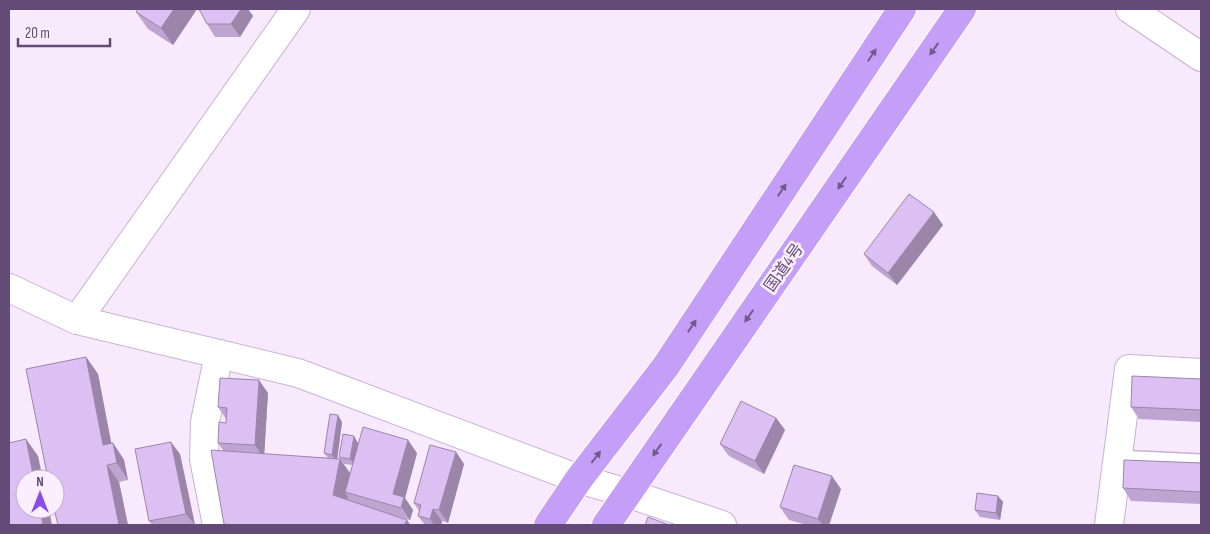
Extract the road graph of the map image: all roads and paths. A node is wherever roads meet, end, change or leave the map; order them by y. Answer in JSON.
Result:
{"nodes":[{"id":1,"x":296,"y":9,"type":"edge"},
{"id":2,"x":902,"y":9,"type":"edge"},
{"id":3,"x":962,"y":9,"type":"edge"},
{"id":4,"x":1130,"y":9,"type":"edge"},
{"id":5,"x":1201,"y":56,"type":"edge"},
{"id":6,"x":9,"y":288,"type":"edge"},
{"id":7,"x":77,"y":320,"type":"junction"},
{"id":8,"x":219,"y":354,"type":"junction"},
{"id":9,"x":1201,"y":374,"type":"edge"},
{"id":10,"x":1117,"y":458,"type":"junction"},
{"id":11,"x":1201,"y":462,"type":"edge"},
{"id":12,"x":579,"y":479,"type":"junction"},
{"id":13,"x":628,"y":493,"type":"junction"},
{"id":14,"x":217,"y":525,"type":"edge"},
{"id":15,"x":548,"y":525,"type":"edge"},
{"id":16,"x":606,"y":525,"type":"edge"},
{"id":17,"x":722,"y":525,"type":"edge"},
{"id":18,"x":1108,"y":525,"type":"edge"}],
"edges":[{"from":1,"to":7,"type":"street"},
{"from":12,"to":2,"type":"highway","one_way":true},
{"from":3,"to":13,"type":"highway","name":"国道4号","one_way":true},
{"from":4,"to":5,"type":"street"},
{"from":6,"to":7,"type":"street"},
{"from":7,"to":8,"type":"street"},
{"from":8,"to":12,"type":"street"},
{"from":8,"to":14,"type":"street"},
{"from":9,"to":10,"type":"street"},
{"from":10,"to":11,"type":"lane"},
{"from":10,"to":18,"type":"street"},
{"from":12,"to":13,"type":"street"},
{"from":12,"to":15,"type":"highway"},
{"from":13,"to":16,"type":"highway","name":"国道4号"},
{"from":13,"to":17,"type":"street"}]}
